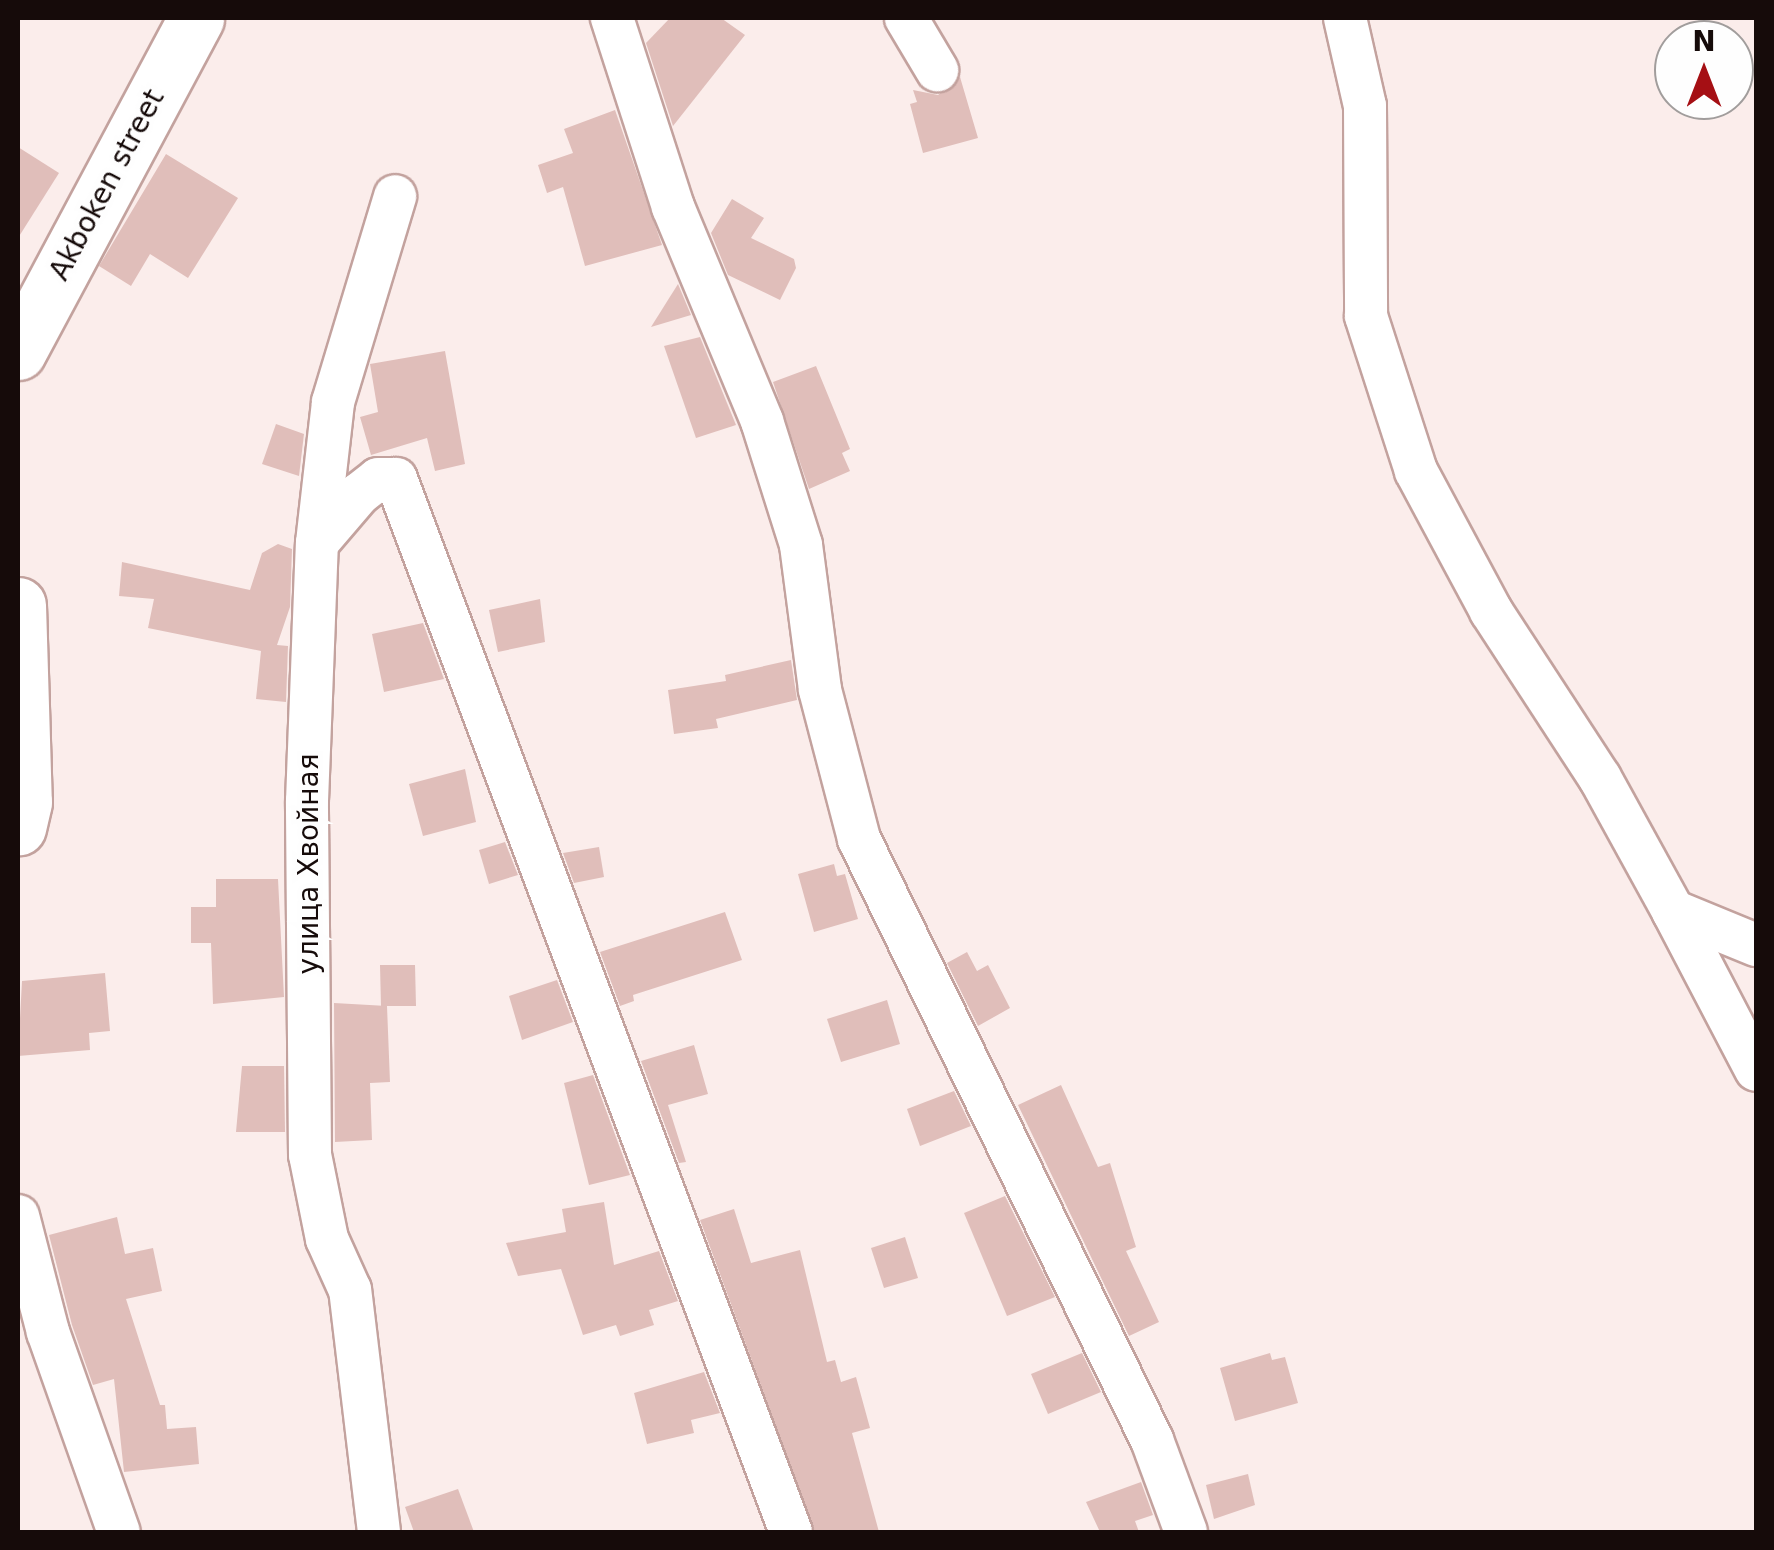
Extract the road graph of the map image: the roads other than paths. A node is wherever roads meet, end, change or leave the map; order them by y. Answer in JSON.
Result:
{"nodes":[{"id":1,"x":196,"y":18,"type":"edge"},
{"id":2,"x":612,"y":18,"type":"edge"},
{"id":3,"x":906,"y":18,"type":"edge"},
{"id":4,"x":1345,"y":18,"type":"edge"},
{"id":5,"x":936,"y":70,"type":"dead end"},
{"id":6,"x":395,"y":196,"type":"dead end"},
{"id":7,"x":18,"y":352,"type":"edge"},
{"id":8,"x":317,"y":543,"type":"junction"},
{"id":9,"x":18,"y":605,"type":"edge"},
{"id":10,"x":18,"y":827,"type":"edge"},
{"id":11,"x":1673,"y":911,"type":"junction"},
{"id":12,"x":1756,"y":945,"type":"edge"},
{"id":13,"x":1756,"y":1070,"type":"edge"},
{"id":14,"x":18,"y":1216,"type":"edge"},
{"id":15,"x":119,"y":1532,"type":"edge"},
{"id":16,"x":379,"y":1532,"type":"edge"},
{"id":17,"x":791,"y":1532,"type":"edge"},
{"id":18,"x":1186,"y":1532,"type":"edge"}],
"edges":[{"from":1,"to":7,"type":"street","name":"Akboken street"},
{"from":2,"to":18,"type":"street"},
{"from":3,"to":5,"type":"street"},
{"from":4,"to":11,"type":"street"},
{"from":6,"to":8,"type":"street","name":"улица Хвойная"},
{"from":8,"to":16,"type":"street","name":"улица Хвойная"},
{"from":8,"to":17,"type":"street"},
{"from":9,"to":10,"type":"street"},
{"from":11,"to":12,"type":"street"},
{"from":11,"to":13,"type":"street"},
{"from":14,"to":15,"type":"street"}]}
